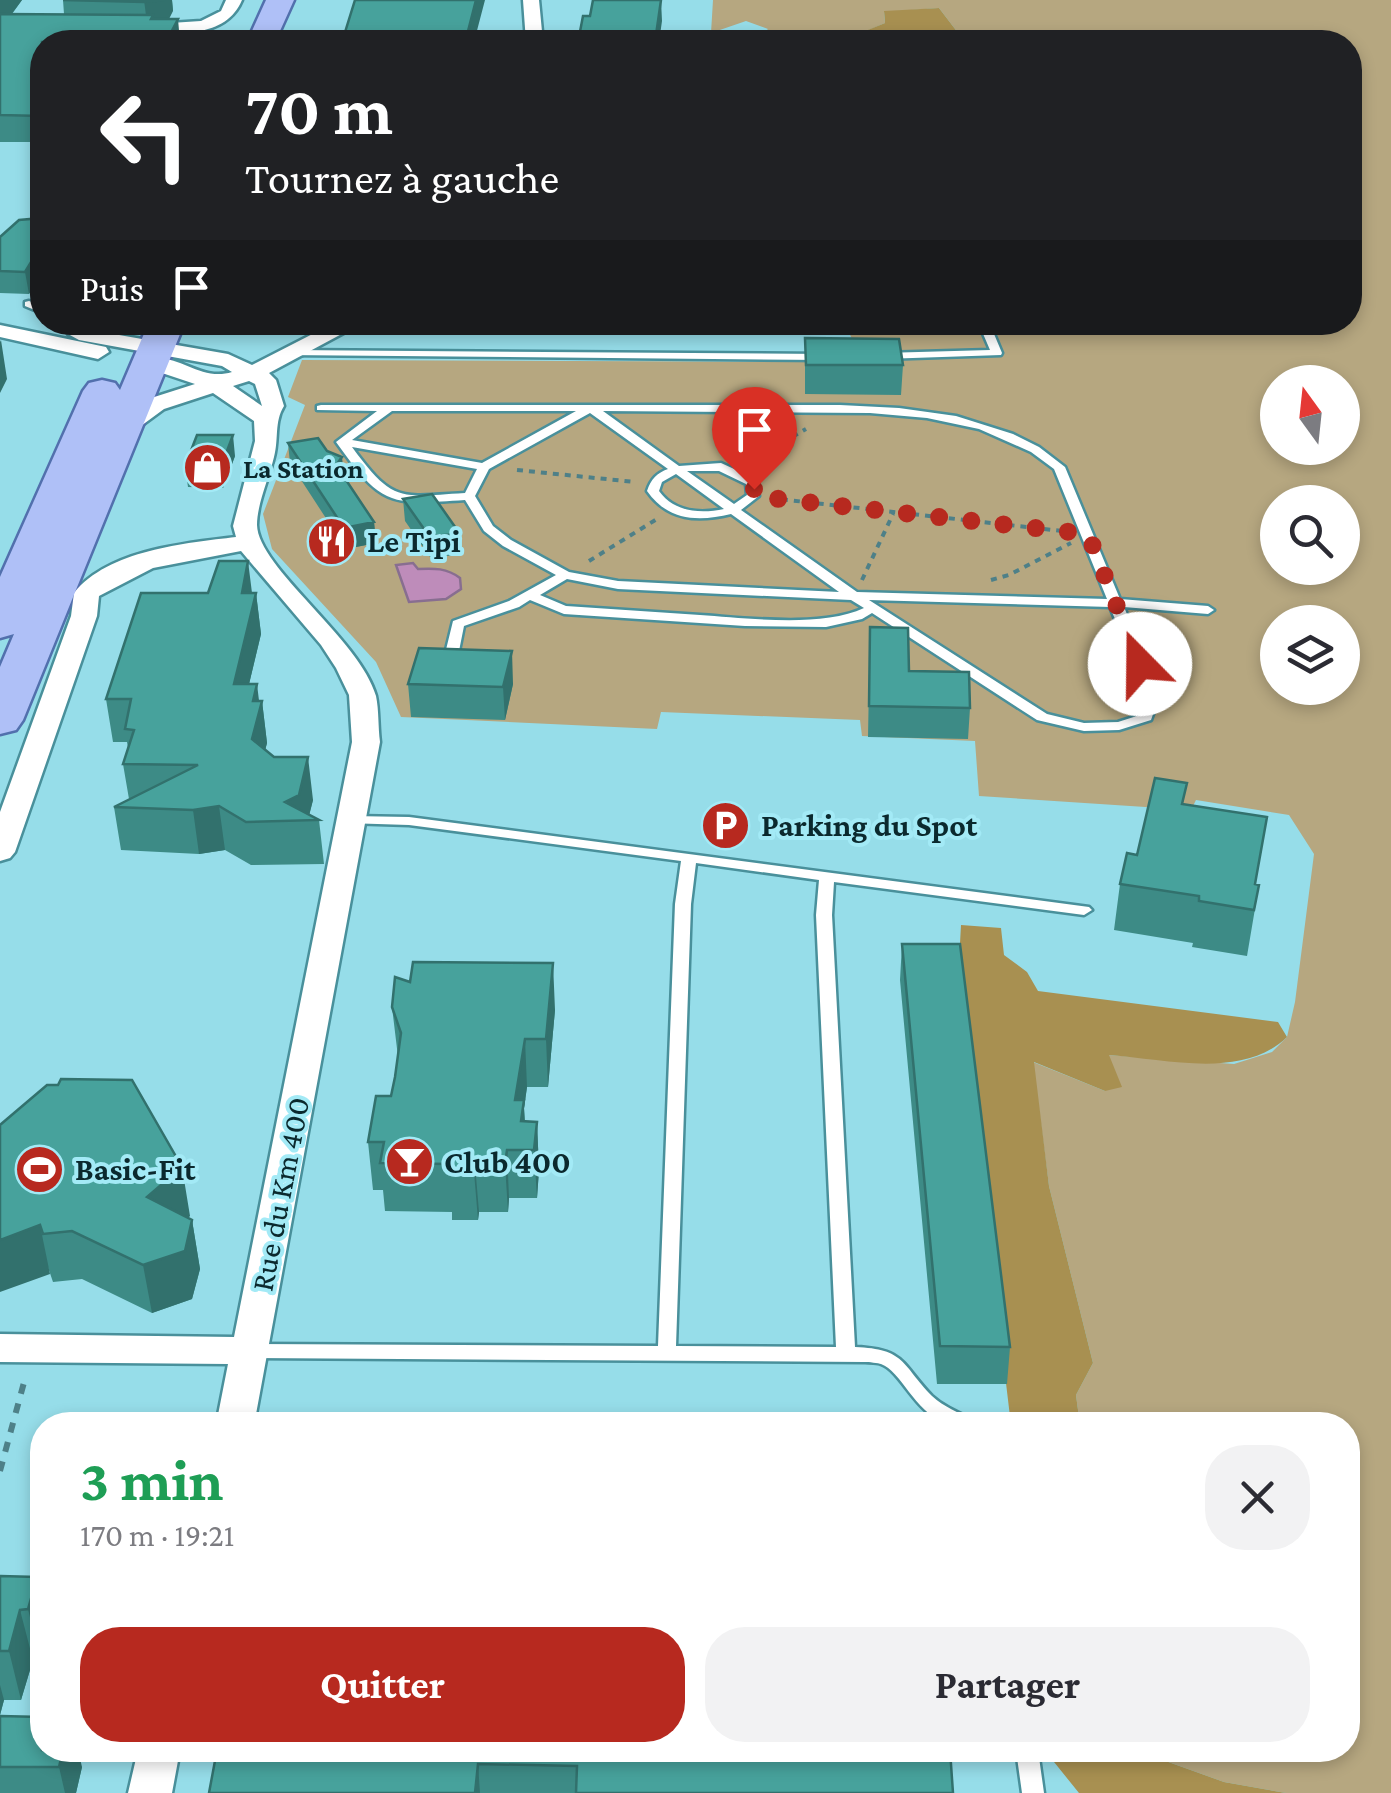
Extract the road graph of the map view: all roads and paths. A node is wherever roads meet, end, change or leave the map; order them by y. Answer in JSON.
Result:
{"nodes":[{"id":1,"x":234,"y":0,"type":"edge"},
{"id":2,"x":280,"y":0,"type":"edge"},
{"id":3,"x":304,"y":0,"type":"edge"},
{"id":4,"x":531,"y":0,"type":"edge"},
{"id":5,"x":128,"y":30,"type":"edge"},
{"id":6,"x":266,"y":30,"type":"edge"},
{"id":7,"x":291,"y":30,"type":"edge"},
{"id":8,"x":534,"y":30,"type":"edge"},
{"id":9,"x":0,"y":331,"type":"edge"},
{"id":10,"x":30,"y":332,"type":"edge"},
{"id":11,"x":30,"y":333,"type":"edge"},
{"id":12,"x":69,"y":335,"type":"edge"},
{"id":13,"x":91,"y":335,"type":"edge"},
{"id":14,"x":327,"y":335,"type":"edge"},
{"id":15,"x":989,"y":335,"type":"edge"},
{"id":16,"x":138,"y":339,"type":"edge"},
{"id":17,"x":298,"y":349,"type":"junction"},
{"id":18,"x":842,"y":357,"type":"edge"},
{"id":19,"x":861,"y":357,"type":"edge"},
{"id":20,"x":228,"y":361,"type":"junction"},
{"id":21,"x":254,"y":372,"type":"junction"},
{"id":22,"x":213,"y":383,"type":"junction"},
{"id":23,"x":321,"y":408,"type":"dead end"},
{"id":24,"x":389,"y":408,"type":"junction"},
{"id":25,"x":591,"y":408,"type":"junction"},
{"id":26,"x":265,"y":418,"type":"junction"},
{"id":27,"x":122,"y":428,"type":"junction"},
{"id":28,"x":342,"y":442,"type":"junction"},
{"id":29,"x":484,"y":466,"type":"junction"},
{"id":30,"x":676,"y":470,"type":"junction"},
{"id":31,"x":654,"y":484,"type":"junction"},
{"id":32,"x":469,"y":496,"type":"junction"},
{"id":33,"x":753,"y":496,"type":"junction"},
{"id":34,"x":733,"y":510,"type":"junction"},
{"id":35,"x":46,"y":514,"type":"junction"},
{"id":36,"x":894,"y":514,"type":"junction"},
{"id":37,"x":1088,"y":534,"type":"junction"},
{"id":38,"x":250,"y":542,"type":"junction"},
{"id":39,"x":0,"y":575,"type":"edge"},
{"id":40,"x":566,"y":575,"type":"junction"},
{"id":41,"x":974,"y":584,"type":"dead end"},
{"id":42,"x":530,"y":595,"type":"junction"},
{"id":43,"x":854,"y":596,"type":"junction"},
{"id":44,"x":1116,"y":603,"type":"junction"},
{"id":45,"x":873,"y":608,"type":"junction"},
{"id":46,"x":1208,"y":610,"type":"dead end"},
{"id":47,"x":0,"y":625,"type":"edge"},
{"id":48,"x":448,"y":674,"type":"edge"},
{"id":49,"x":0,"y":720,"type":"edge"},
{"id":50,"x":351,"y":820,"type":"junction"},
{"id":51,"x":0,"y":852,"type":"edge"},
{"id":52,"x":689,"y":858,"type":"junction"},
{"id":53,"x":828,"y":877,"type":"junction"},
{"id":54,"x":1084,"y":910,"type":"dead end"},
{"id":55,"x":17,"y":1348,"type":"edge"},
{"id":56,"x":250,"y":1351,"type":"junction"},
{"id":57,"x":667,"y":1352,"type":"junction"},
{"id":58,"x":846,"y":1354,"type":"junction"},
{"id":59,"x":238,"y":1412,"type":"edge"},
{"id":60,"x":938,"y":1412,"type":"edge"},
{"id":61,"x":0,"y":1471,"type":"edge"},
{"id":62,"x":156,"y":1762,"type":"edge"},
{"id":63,"x":1029,"y":1762,"type":"edge"},
{"id":64,"x":150,"y":1793,"type":"edge"},
{"id":65,"x":1033,"y":1793,"type":"edge"}],
"edges":[{"from":1,"to":5,"type":"street"},
{"from":2,"to":6,"type":"main road"},
{"from":3,"to":7,"type":"main road"},
{"from":4,"to":8,"type":"street"},
{"from":9,"to":10,"type":"street"},
{"from":9,"to":11,"type":"street"},
{"from":12,"to":16,"type":"street"},
{"from":13,"to":16,"type":"street"},
{"from":14,"to":17,"type":"street"},
{"from":15,"to":19,"type":"lane"},
{"from":16,"to":20,"type":"street"},
{"from":16,"to":22,"type":"street"},
{"from":16,"to":27,"type":"main road"},
{"from":16,"to":35,"type":"main road"},
{"from":17,"to":18,"type":"lane"},
{"from":17,"to":20,"type":"street"},
{"from":17,"to":21,"type":"street"},
{"from":20,"to":21,"type":"street"},
{"from":20,"to":22,"type":"street"},
{"from":21,"to":22,"type":"street"},
{"from":21,"to":26,"type":"street"},
{"from":22,"to":26,"type":"street"},
{"from":22,"to":27,"type":"street"},
{"from":23,"to":24,"type":"lane"},
{"from":24,"to":25,"type":"lane"},
{"from":24,"to":28,"type":"lane"},
{"from":25,"to":29,"type":"lane"},
{"from":25,"to":30,"type":"lane"},
{"from":25,"to":37,"type":"lane"},
{"from":26,"to":38,"type":"street"},
{"from":27,"to":49,"type":"main road"},
{"from":28,"to":29,"type":"lane"},
{"from":28,"to":32,"type":"lane"},
{"from":29,"to":31,"type":"path"},
{"from":29,"to":32,"type":"lane"},
{"from":30,"to":31,"type":"lane"},
{"from":30,"to":33,"type":"lane"},
{"from":30,"to":34,"type":"lane"},
{"from":31,"to":34,"type":"lane"},
{"from":32,"to":40,"type":"lane"},
{"from":33,"to":34,"type":"lane"},
{"from":33,"to":36,"type":"path"},
{"from":34,"to":43,"type":"lane"},
{"from":35,"to":39,"type":"street"},
{"from":35,"to":47,"type":"main road"},
{"from":36,"to":37,"type":"path"},
{"from":36,"to":43,"type":"path"},
{"from":37,"to":41,"type":"path"},
{"from":37,"to":44,"type":"lane"},
{"from":38,"to":50,"type":"street","name":"Rue du Km 400"},
{"from":38,"to":51,"type":"street"},
{"from":40,"to":42,"type":"lane"},
{"from":40,"to":43,"type":"lane"},
{"from":42,"to":45,"type":"lane"},
{"from":42,"to":48,"type":"lane"},
{"from":43,"to":44,"type":"lane"},
{"from":43,"to":45,"type":"lane"},
{"from":44,"to":45,"type":"lane"},
{"from":44,"to":46,"type":"lane"},
{"from":50,"to":52,"type":"lane"},
{"from":50,"to":56,"type":"street","name":"Rue du Km 400"},
{"from":52,"to":53,"type":"lane"},
{"from":52,"to":57,"type":"lane"},
{"from":53,"to":54,"type":"lane"},
{"from":53,"to":58,"type":"lane"},
{"from":55,"to":56,"type":"street"},
{"from":55,"to":61,"type":"path"},
{"from":56,"to":57,"type":"lane"},
{"from":56,"to":59,"type":"street","name":"Rue du Km 400"},
{"from":57,"to":58,"type":"lane"},
{"from":58,"to":60,"type":"lane"},
{"from":62,"to":64,"type":"street"},
{"from":63,"to":65,"type":"lane"}]}
